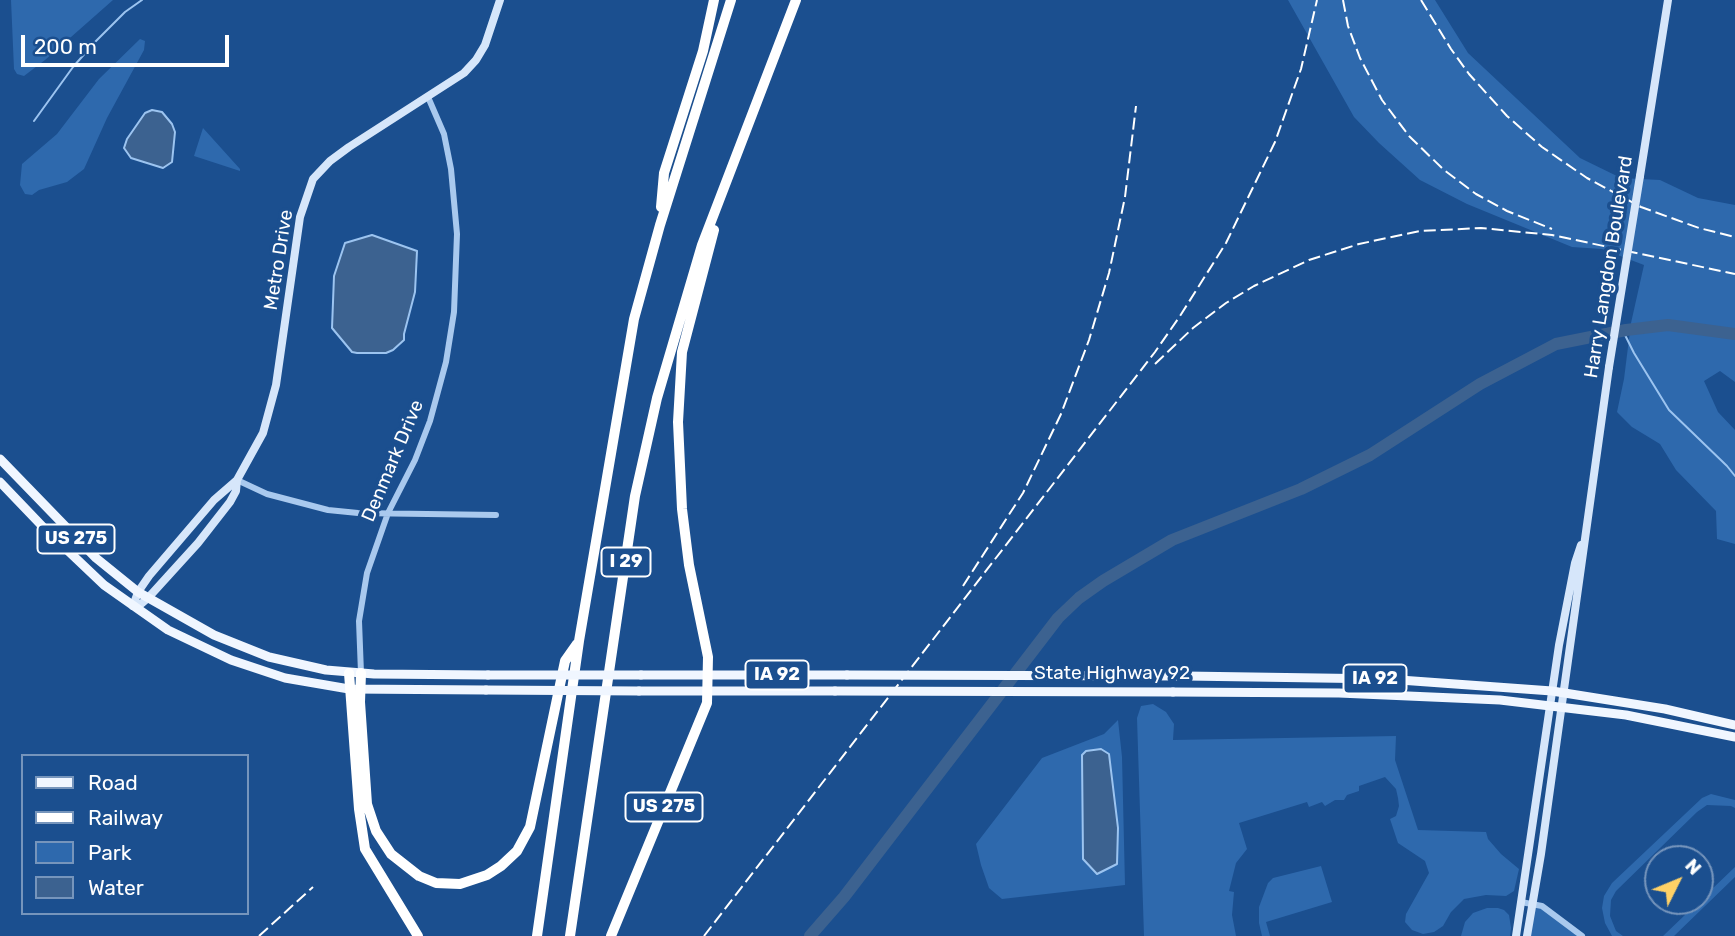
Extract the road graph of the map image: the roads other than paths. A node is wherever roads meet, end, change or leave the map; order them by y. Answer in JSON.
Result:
{"nodes":[{"id":1,"x":500,"y":0,"type":"edge"},
{"id":2,"x":714,"y":0,"type":"edge"},
{"id":3,"x":731,"y":0,"type":"edge"},
{"id":4,"x":796,"y":0,"type":"edge"},
{"id":5,"x":1668,"y":0,"type":"edge"},
{"id":6,"x":428,"y":97,"type":"junction"},
{"id":7,"x":722,"y":196,"type":"junction"},
{"id":8,"x":660,"y":225,"type":"junction"},
{"id":9,"x":0,"y":459,"type":"edge"},
{"id":10,"x":237,"y":481,"type":"junction"},
{"id":11,"x":0,"y":482,"type":"edge"},
{"id":12,"x":388,"y":513,"type":"junction"},
{"id":13,"x":496,"y":515,"type":"dead end"},
{"id":14,"x":1583,"y":539,"type":"junction"},
{"id":15,"x":138,"y":592,"type":"junction"},
{"id":16,"x":148,"y":598,"type":"junction"},
{"id":17,"x":133,"y":606,"type":"junction"},
{"id":18,"x":579,"y":641,"type":"junction"},
{"id":19,"x":349,"y":673,"type":"junction"},
{"id":20,"x":361,"y":673,"type":"junction"},
{"id":21,"x":708,"y":675,"type":"junction"},
{"id":22,"x":349,"y":689,"type":"junction"},
{"id":23,"x":362,"y":690,"type":"junction"},
{"id":24,"x":707,"y":691,"type":"junction"},
{"id":25,"x":1552,"y":691,"type":"junction"},
{"id":26,"x":1564,"y":692,"type":"junction"},
{"id":27,"x":1550,"y":705,"type":"junction"},
{"id":28,"x":1562,"y":707,"type":"junction"},
{"id":29,"x":1735,"y":725,"type":"edge"},
{"id":30,"x":1735,"y":737,"type":"edge"},
{"id":31,"x":1521,"y":902,"type":"junction"},
{"id":32,"x":1532,"y":904,"type":"junction"},
{"id":33,"x":418,"y":936,"type":"edge"},
{"id":34,"x":537,"y":936,"type":"edge"},
{"id":35,"x":570,"y":936,"type":"edge"},
{"id":36,"x":611,"y":936,"type":"edge"},
{"id":37,"x":1516,"y":936,"type":"edge"},
{"id":38,"x":1527,"y":936,"type":"edge"},
{"id":39,"x":1582,"y":936,"type":"edge"}],
"edges":[{"from":1,"to":6,"type":"main road","name":"Metro Drive"},
{"from":2,"to":8,"type":"highway"},
{"from":3,"to":8,"type":"highway","number":"I 29"},
{"from":4,"to":7,"type":"highway","number":"I 29"},
{"from":5,"to":14,"type":"main road","name":"Harry Langdon Boulevard","bridge":true},
{"from":6,"to":10,"type":"main road","name":"Metro Drive"},
{"from":6,"to":12,"type":"street","name":"Denmark Drive"},
{"from":7,"to":21,"type":"highway"},
{"from":7,"to":35,"type":"highway","number":"I 29"},
{"from":8,"to":18,"type":"highway","number":"I 29"},
{"from":9,"to":15,"type":"main road","number":"US 275"},
{"from":10,"to":12,"type":"street"},
{"from":10,"to":15,"type":"main road","name":"Metro Drive"},
{"from":10,"to":16,"type":"main road","name":"Metro Drive"},
{"from":11,"to":17,"type":"main road","number":"US 275"},
{"from":12,"to":13,"type":"street"},
{"from":12,"to":20,"type":"street","name":"Denmark Drive"},
{"from":14,"to":25,"type":"main road","name":"Harry Langdon Boulevard"},
{"from":14,"to":26,"type":"main road","name":"Harry Langdon Boulevard"},
{"from":15,"to":16,"type":"main road","number":"US 275"},
{"from":15,"to":17,"type":"main road","name":"Metro Drive"},
{"from":16,"to":17,"type":"main road","name":"Metro Drive"},
{"from":16,"to":19,"type":"main road","number":"US 275"},
{"from":17,"to":22,"type":"main road","number":"US 275"},
{"from":18,"to":23,"type":"highway"},
{"from":18,"to":34,"type":"highway","number":"I 29"},
{"from":19,"to":20,"type":"main road","number":"US 275"},
{"from":19,"to":22,"type":"highway"},
{"from":20,"to":21,"type":"main road","name":"State Highway 92","number":"US 275","bridge":true},
{"from":20,"to":23,"type":"highway"},
{"from":21,"to":24,"type":"highway","number":"US 275"},
{"from":21,"to":25,"type":"main road","name":"State Highway 92","number":"IA 92","bridge":true},
{"from":22,"to":23,"type":"main road","number":"IA 92"},
{"from":22,"to":33,"type":"highway"},
{"from":23,"to":24,"type":"main road","name":"State Highway 92","number":"IA 92","bridge":true},
{"from":24,"to":27,"type":"main road","name":"State Highway 92","number":"IA 92","bridge":true},
{"from":24,"to":36,"type":"highway","number":"US 275"},
{"from":25,"to":26,"type":"main road","name":"State Highway 92","number":"IA 92"},
{"from":25,"to":27,"type":"main road","name":"Harry Langdon Boulevard"},
{"from":26,"to":28,"type":"main road","name":"Harry Langdon Boulevard"},
{"from":26,"to":29,"type":"main road","name":"State Highway 92","number":"IA 92"},
{"from":27,"to":28,"type":"main road","name":"State Highway 92","number":"IA 92"},
{"from":27,"to":31,"type":"main road","name":"Harry Langdon Boulevard"},
{"from":28,"to":30,"type":"main road","name":"State Highway 92","number":"IA 92"},
{"from":28,"to":32,"type":"main road","name":"Harry Langdon Boulevard"},
{"from":31,"to":32,"type":"street"},
{"from":31,"to":37,"type":"main road","name":"Harry Langdon Boulevard"},
{"from":32,"to":38,"type":"main road","name":"Harry Langdon Boulevard"},
{"from":32,"to":39,"type":"street"}]}
